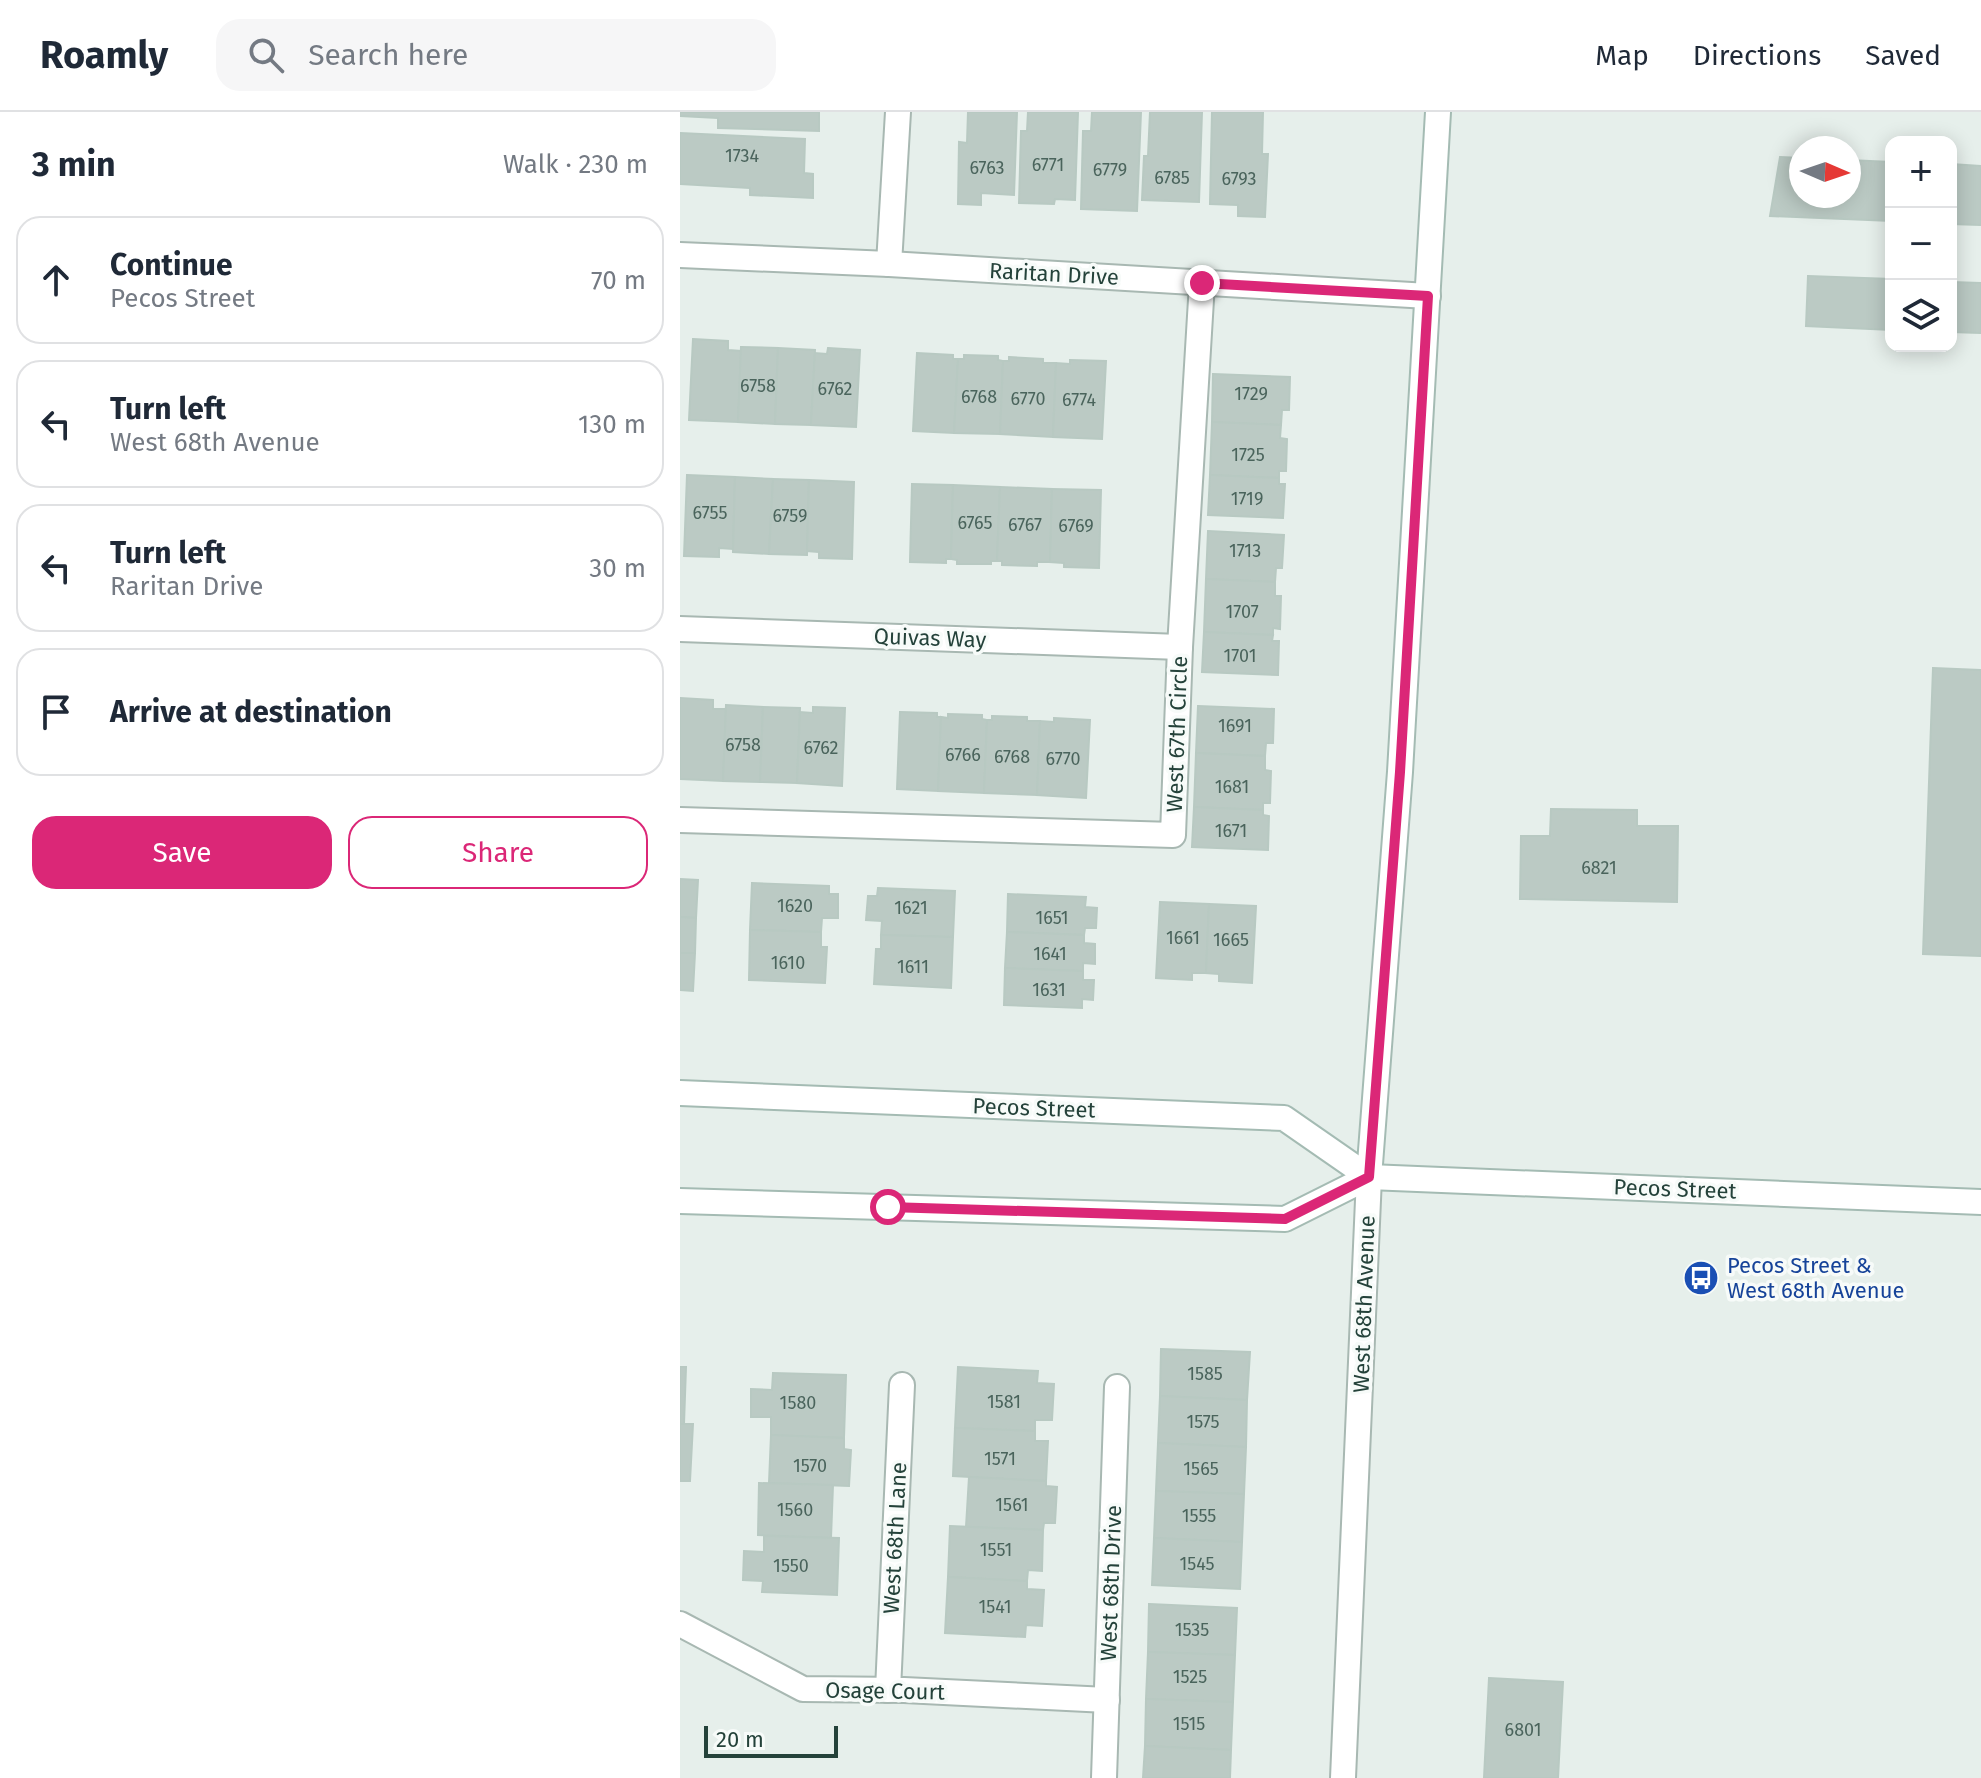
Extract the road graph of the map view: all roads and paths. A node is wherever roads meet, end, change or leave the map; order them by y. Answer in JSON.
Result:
{"nodes":[{"id":1,"x":898,"y":112,"type":"edge"},
{"id":2,"x":1438,"y":112,"type":"edge"},
{"id":3,"x":680,"y":255,"type":"edge"},
{"id":4,"x":889,"y":264,"type":"junction"},
{"id":5,"x":1202,"y":283,"type":"junction"},
{"id":6,"x":1428,"y":296,"type":"junction"},
{"id":7,"x":680,"y":629,"type":"edge"},
{"id":8,"x":1180,"y":647,"type":"junction"},
{"id":9,"x":680,"y":820,"type":"edge"},
{"id":10,"x":680,"y":1093,"type":"edge"},
{"id":11,"x":1369,"y":1177,"type":"junction"},
{"id":12,"x":680,"y":1201,"type":"edge"},
{"id":13,"x":1981,"y":1202,"type":"edge"},
{"id":14,"x":902,"y":1385,"type":"dead end"},
{"id":15,"x":1117,"y":1387,"type":"dead end"},
{"id":16,"x":680,"y":1624,"type":"edge"},
{"id":17,"x":888,"y":1690,"type":"junction"},
{"id":18,"x":1107,"y":1700,"type":"junction"},
{"id":19,"x":1104,"y":1778,"type":"edge"},
{"id":20,"x":1343,"y":1778,"type":"edge"}],
"edges":[{"from":1,"to":4,"type":"street"},
{"from":2,"to":6,"type":"street","name":"West 68th Avenue"},
{"from":3,"to":4,"type":"street","name":"Raritan Drive"},
{"from":4,"to":5,"type":"street","name":"Raritan Drive"},
{"from":5,"to":6,"type":"street","name":"Raritan Drive"},
{"from":5,"to":8,"type":"street","name":"West 67th Circle"},
{"from":6,"to":11,"type":"street","name":"West 68th Avenue"},
{"from":7,"to":8,"type":"street","name":"Quivas Way"},
{"from":8,"to":9,"type":"street","name":"West 67th Circle"},
{"from":10,"to":11,"type":"street","name":"Pecos Street"},
{"from":11,"to":12,"type":"street","name":"Pecos Street"},
{"from":11,"to":13,"type":"street","name":"Pecos Street"},
{"from":11,"to":20,"type":"street","name":"West 68th Avenue"},
{"from":14,"to":17,"type":"street","name":"West 68th Lane"},
{"from":15,"to":18,"type":"street","name":"West 68th Drive"},
{"from":16,"to":17,"type":"street","name":"Osage Court"},
{"from":17,"to":18,"type":"street","name":"Osage Court"},
{"from":18,"to":19,"type":"street","name":"West 68th Drive"}]}
